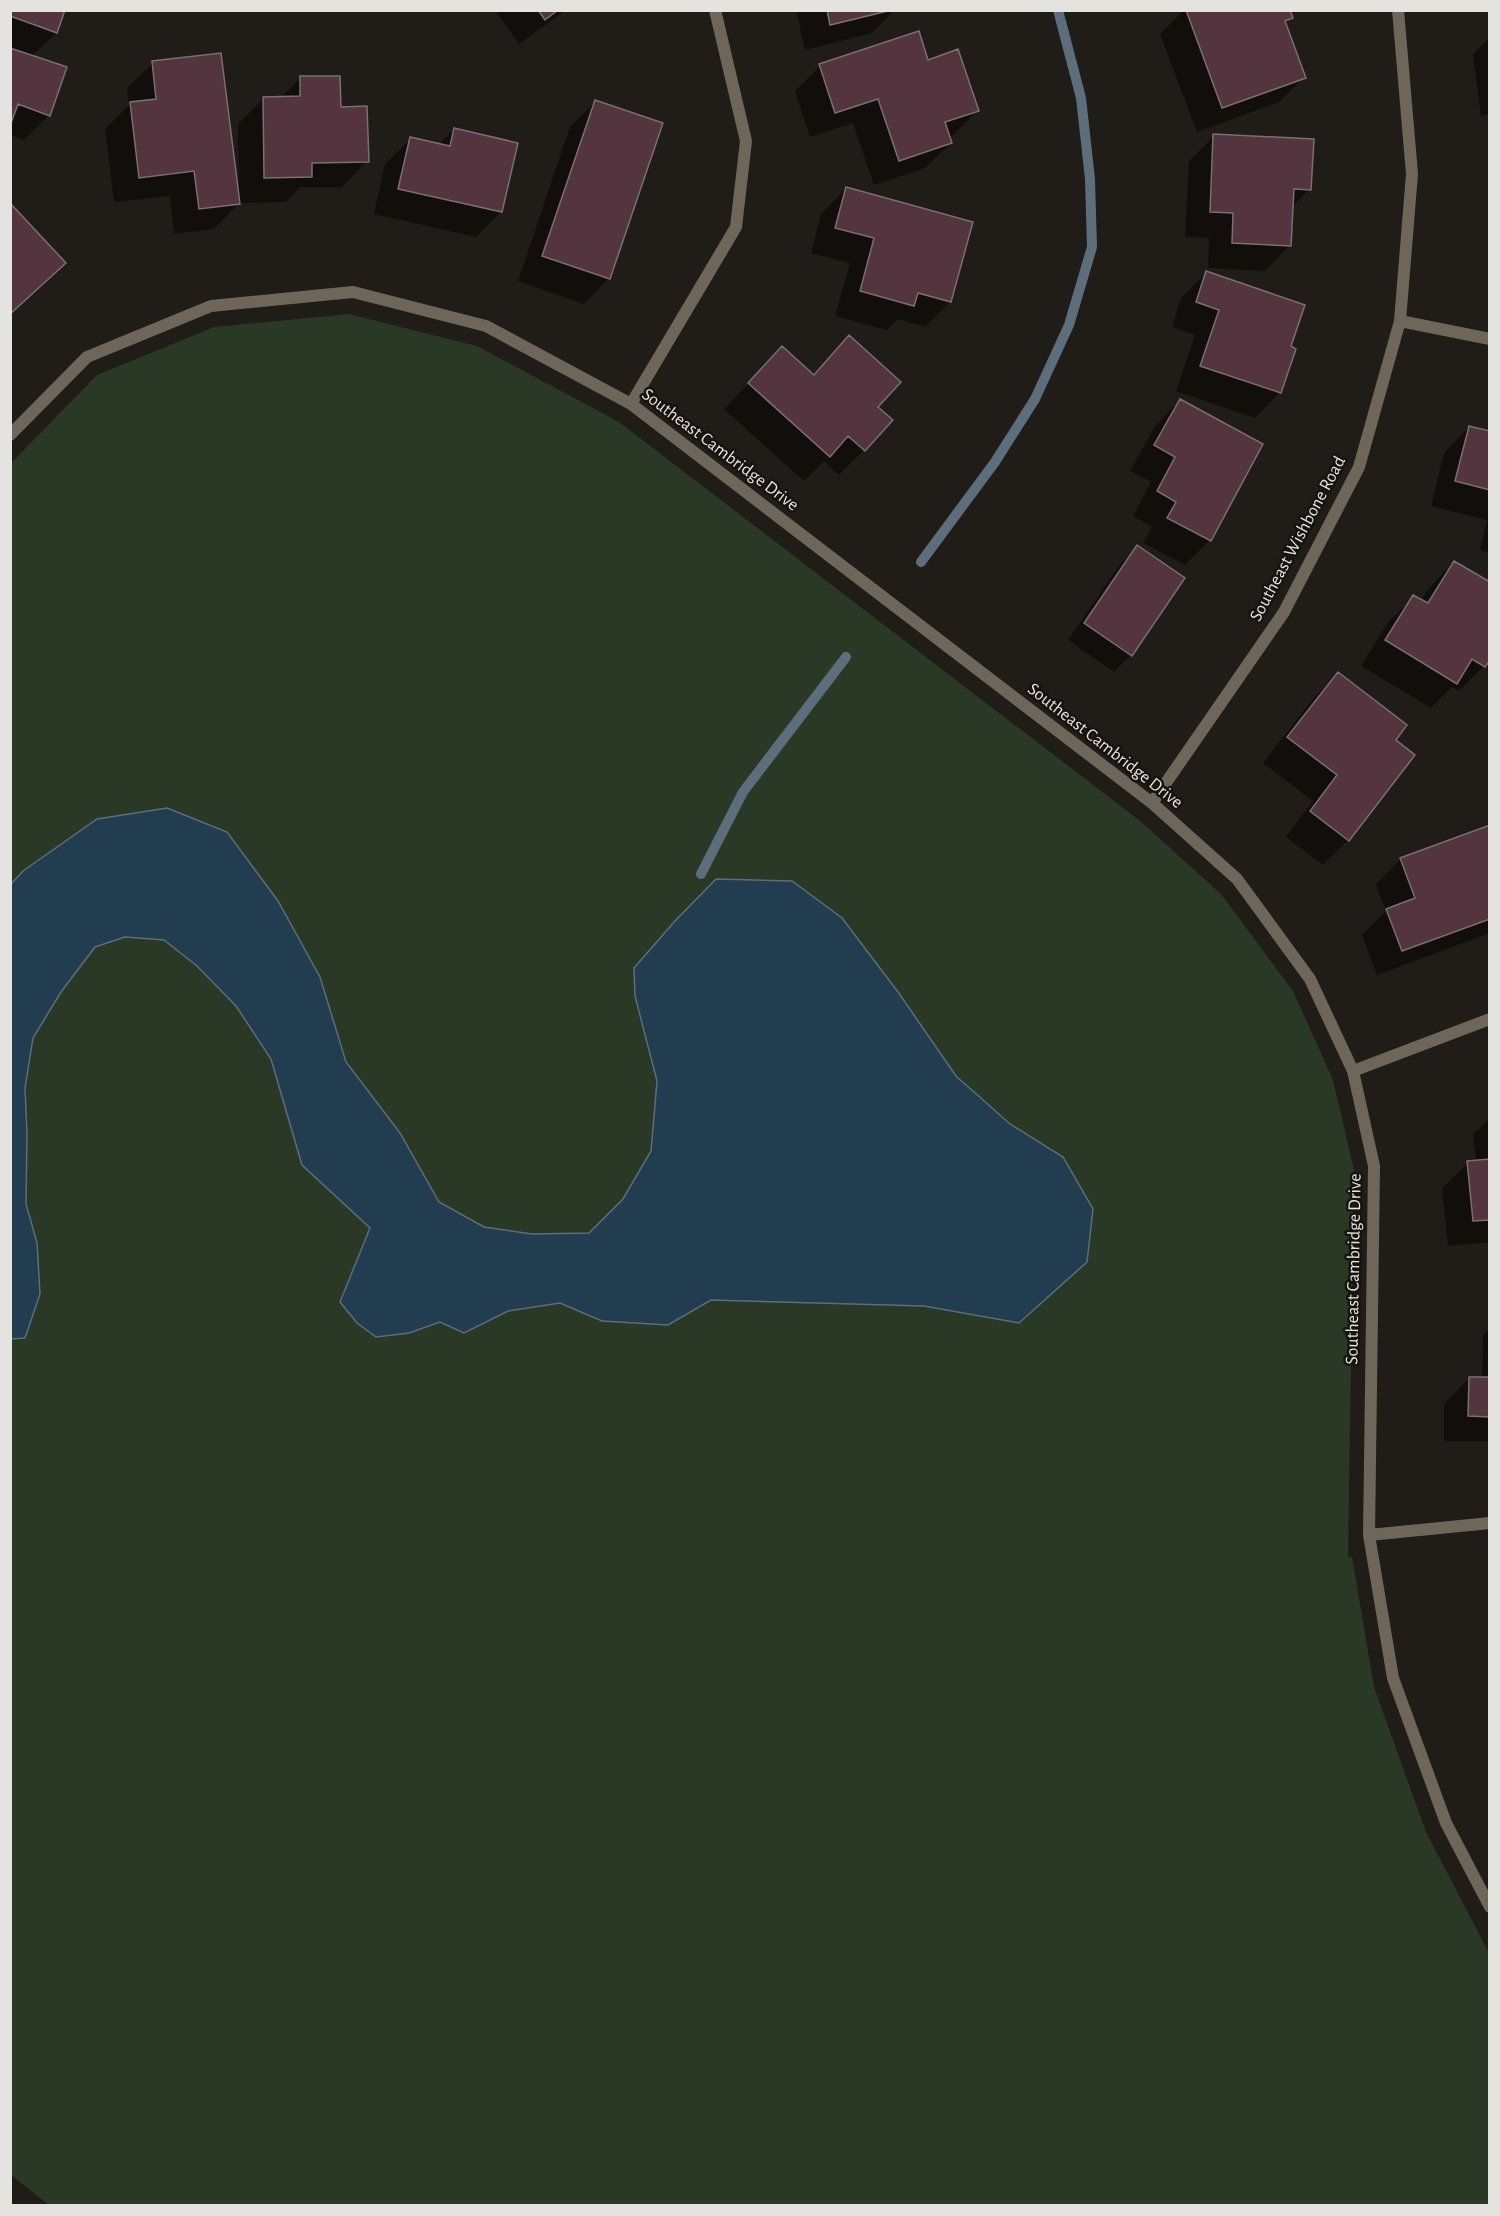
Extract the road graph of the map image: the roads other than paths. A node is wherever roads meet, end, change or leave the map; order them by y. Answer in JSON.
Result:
{"nodes":[{"id":1,"x":715,"y":10,"type":"edge"},
{"id":2,"x":1398,"y":10,"type":"edge"},
{"id":3,"x":1400,"y":321,"type":"junction"},
{"id":4,"x":1490,"y":339,"type":"edge"},
{"id":5,"x":631,"y":404,"type":"junction"},
{"id":6,"x":10,"y":435,"type":"edge"},
{"id":7,"x":1152,"y":803,"type":"junction"},
{"id":8,"x":1490,"y":1019,"type":"edge"},
{"id":9,"x":1353,"y":1071,"type":"junction"},
{"id":10,"x":1490,"y":1523,"type":"edge"},
{"id":11,"x":1368,"y":1535,"type":"junction"},
{"id":12,"x":1490,"y":1907,"type":"edge"}],
"edges":[{"from":1,"to":5,"type":"street"},
{"from":2,"to":3,"type":"street","name":"Southeast Wishbone Road"},
{"from":3,"to":4,"type":"street"},
{"from":3,"to":7,"type":"street","name":"Southeast Wishbone Road"},
{"from":5,"to":6,"type":"street","name":"Southeast Cambridge Drive"},
{"from":5,"to":7,"type":"street","name":"Southeast Cambridge Drive"},
{"from":7,"to":9,"type":"street","name":"Southeast Cambridge Drive"},
{"from":8,"to":9,"type":"street"},
{"from":9,"to":11,"type":"street","name":"Southeast Cambridge Drive"},
{"from":10,"to":11,"type":"street"},
{"from":11,"to":12,"type":"street","name":"Southeast Cambridge Drive"}]}
